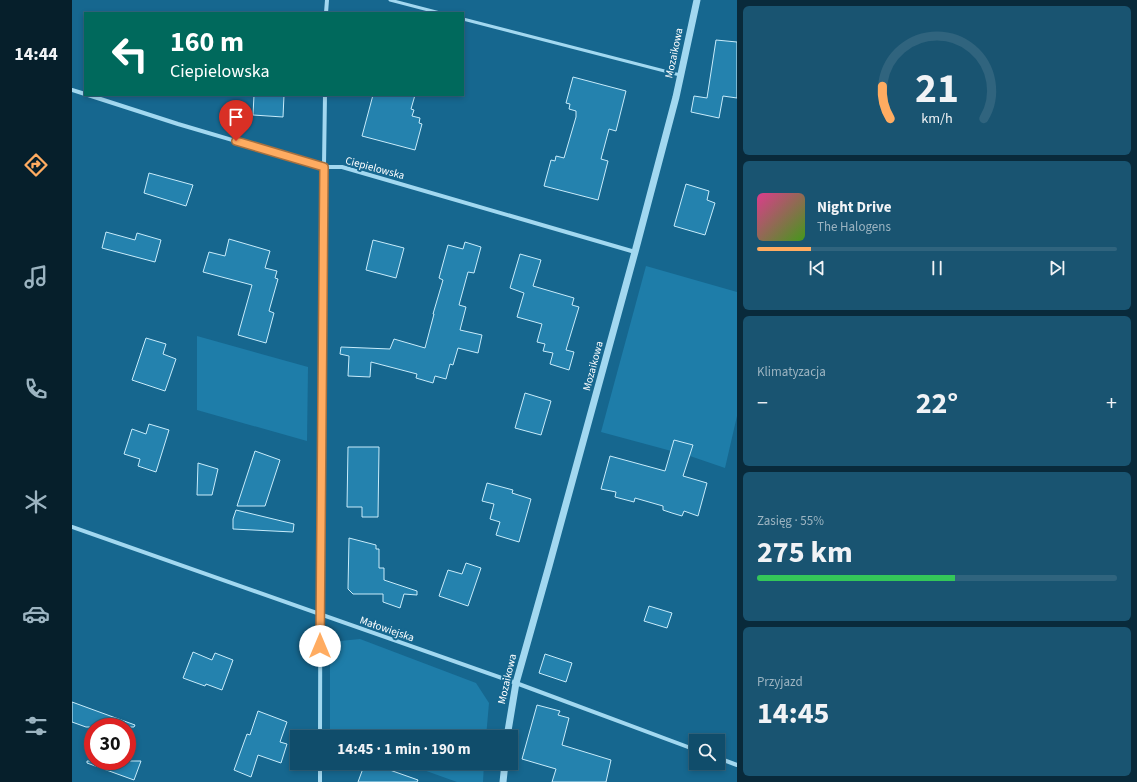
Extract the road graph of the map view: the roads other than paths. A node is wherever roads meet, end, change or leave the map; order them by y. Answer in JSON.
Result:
{"nodes":[{"id":1,"x":327,"y":0,"type":"edge"},
{"id":2,"x":390,"y":0,"type":"edge"},
{"id":3,"x":697,"y":0,"type":"edge"},
{"id":4,"x":326,"y":12,"type":"edge"},
{"id":5,"x":436,"y":12,"type":"edge"},
{"id":6,"x":464,"y":19,"type":"edge"},
{"id":7,"x":681,"y":75,"type":"junction"},
{"id":8,"x":72,"y":90,"type":"edge"},
{"id":9,"x":84,"y":94,"type":"edge"},
{"id":10,"x":89,"y":96,"type":"edge"},
{"id":11,"x":325,"y":96,"type":"edge"},
{"id":12,"x":324,"y":167,"type":"junction"},
{"id":13,"x":635,"y":252,"type":"junction"},
{"id":14,"x":72,"y":528,"type":"edge"},
{"id":15,"x":320,"y":615,"type":"junction"},
{"id":16,"x":516,"y":683,"type":"junction"},
{"id":17,"x":320,"y":730,"type":"edge"},
{"id":18,"x":508,"y":730,"type":"edge"},
{"id":19,"x":689,"y":747,"type":"edge"},
{"id":20,"x":725,"y":761,"type":"edge"},
{"id":21,"x":737,"y":765,"type":"edge"},
{"id":22,"x":320,"y":770,"type":"edge"},
{"id":23,"x":504,"y":770,"type":"edge"},
{"id":24,"x":320,"y":782,"type":"edge"},
{"id":25,"x":503,"y":782,"type":"edge"}],
"edges":[{"from":1,"to":4,"type":"street"},
{"from":2,"to":5,"type":"lane"},
{"from":3,"to":7,"type":"street","name":"Mozaikowa"},
{"from":6,"to":7,"type":"lane"},
{"from":7,"to":13,"type":"street","name":"Mozaikowa"},
{"from":8,"to":9,"type":"street","name":"Ciepielowska"},
{"from":10,"to":12,"type":"street","name":"Ciepielowska"},
{"from":11,"to":12,"type":"street"},
{"from":12,"to":13,"type":"street","name":"Ciepielowska"},
{"from":12,"to":15,"type":"street"},
{"from":13,"to":16,"type":"street","name":"Mozaikowa"},
{"from":14,"to":15,"type":"street","name":"Małowiejska"},
{"from":15,"to":16,"type":"street","name":"Małowiejska"},
{"from":15,"to":17,"type":"street"},
{"from":16,"to":18,"type":"street","name":"Mozaikowa"},
{"from":16,"to":19,"type":"street","name":"Małowiejska"},
{"from":20,"to":21,"type":"street"},
{"from":22,"to":24,"type":"street"},
{"from":23,"to":25,"type":"street"}]}
